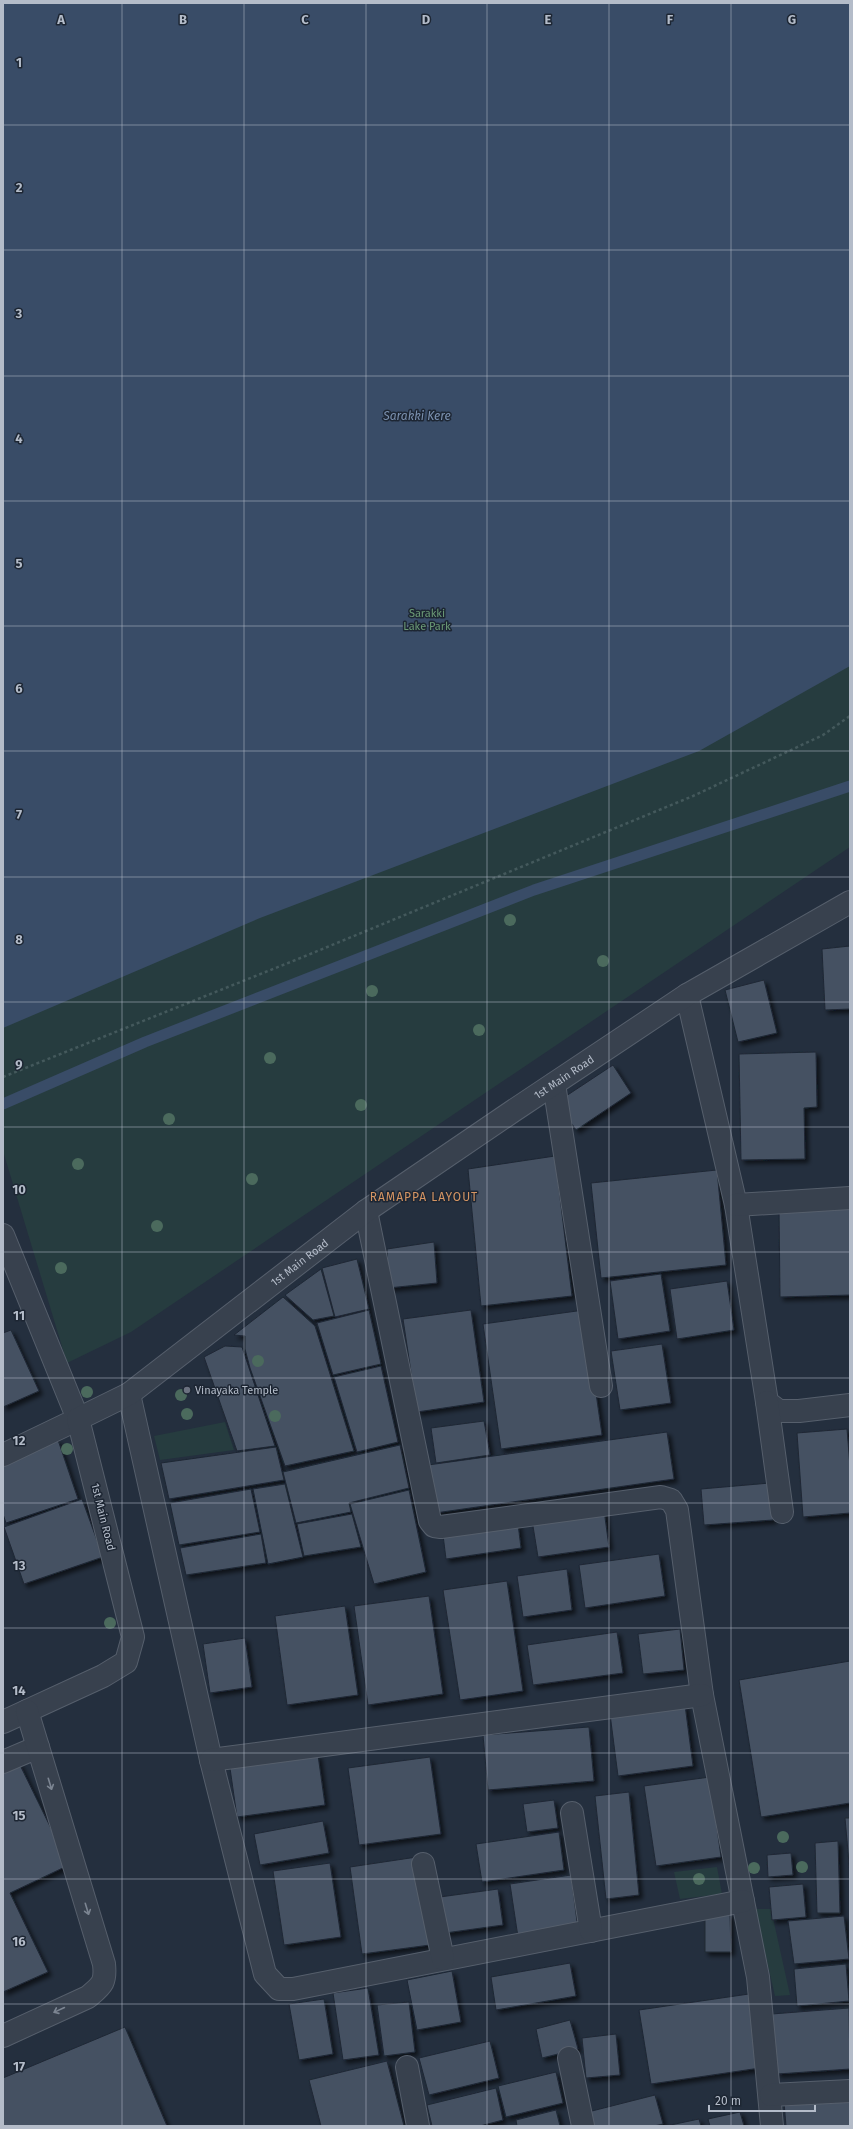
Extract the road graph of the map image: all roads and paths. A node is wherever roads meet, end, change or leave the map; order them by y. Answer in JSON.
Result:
{"nodes":[{"id":1,"x":850,"y":716,"type":"edge"},
{"id":2,"x":850,"y":902,"type":"edge"},
{"id":3,"x":687,"y":995,"type":"junction"},
{"id":4,"x":3,"y":1077,"type":"edge"},
{"id":5,"x":554,"y":1084,"type":"junction"},
{"id":6,"x":850,"y":1198,"type":"edge"},
{"id":7,"x":736,"y":1206,"type":"junction"},
{"id":8,"x":366,"y":1211,"type":"junction"},
{"id":9,"x":3,"y":1235,"type":"edge"},
{"id":10,"x":601,"y":1386,"type":"dead end"},
{"id":11,"x":129,"y":1394,"type":"junction"},
{"id":12,"x":767,"y":1402,"type":"junction"},
{"id":13,"x":850,"y":1405,"type":"edge"},
{"id":14,"x":78,"y":1419,"type":"junction"},
{"id":15,"x":3,"y":1455,"type":"edge"},
{"id":16,"x":782,"y":1512,"type":"dead end"},
{"id":17,"x":702,"y":1695,"type":"junction"},
{"id":18,"x":27,"y":1711,"type":"junction"},
{"id":19,"x":3,"y":1722,"type":"edge"},
{"id":20,"x":38,"y":1747,"type":"junction"},
{"id":21,"x":211,"y":1760,"type":"junction"},
{"id":22,"x":3,"y":1762,"type":"edge"},
{"id":23,"x":572,"y":1813,"type":"dead end"},
{"id":24,"x":423,"y":1864,"type":"dead end"},
{"id":25,"x":743,"y":1901,"type":"junction"},
{"id":26,"x":591,"y":1931,"type":"junction"},
{"id":27,"x":443,"y":1959,"type":"junction"},
{"id":28,"x":3,"y":2036,"type":"edge"},
{"id":29,"x":569,"y":2058,"type":"dead end"},
{"id":30,"x":407,"y":2067,"type":"dead end"},
{"id":31,"x":850,"y":2091,"type":"edge"},
{"id":32,"x":771,"y":2095,"type":"junction"},
{"id":33,"x":418,"y":2126,"type":"edge"},
{"id":34,"x":583,"y":2126,"type":"edge"},
{"id":35,"x":772,"y":2126,"type":"edge"}],
"edges":[{"from":1,"to":4,"type":"path"},
{"from":2,"to":3,"type":"street","name":"1st Main Road"},
{"from":3,"to":5,"type":"street","name":"1st Main Road"},
{"from":3,"to":7,"type":"street"},
{"from":5,"to":8,"type":"street","name":"1st Main Road"},
{"from":5,"to":10,"type":"street"},
{"from":6,"to":7,"type":"street"},
{"from":7,"to":12,"type":"street"},
{"from":8,"to":11,"type":"street","name":"1st Main Road"},
{"from":8,"to":17,"type":"street"},
{"from":9,"to":14,"type":"street"},
{"from":11,"to":14,"type":"street","name":"1st Main Road"},
{"from":11,"to":21,"type":"street"},
{"from":12,"to":13,"type":"street"},
{"from":12,"to":16,"type":"street"},
{"from":14,"to":15,"type":"street"},
{"from":14,"to":18,"type":"street","name":"1st Main Road"},
{"from":17,"to":21,"type":"street"},
{"from":17,"to":25,"type":"street"},
{"from":18,"to":19,"type":"street","name":"1st Main Road"},
{"from":18,"to":20,"type":"street"},
{"from":20,"to":22,"type":"street"},
{"from":20,"to":28,"type":"street","one_way":true},
{"from":21,"to":27,"type":"street"},
{"from":23,"to":26,"type":"street"},
{"from":24,"to":27,"type":"street"},
{"from":25,"to":26,"type":"street"},
{"from":25,"to":32,"type":"street"},
{"from":26,"to":27,"type":"street"},
{"from":29,"to":34,"type":"street"},
{"from":30,"to":33,"type":"street"},
{"from":31,"to":32,"type":"street"},
{"from":32,"to":35,"type":"street"}]}
